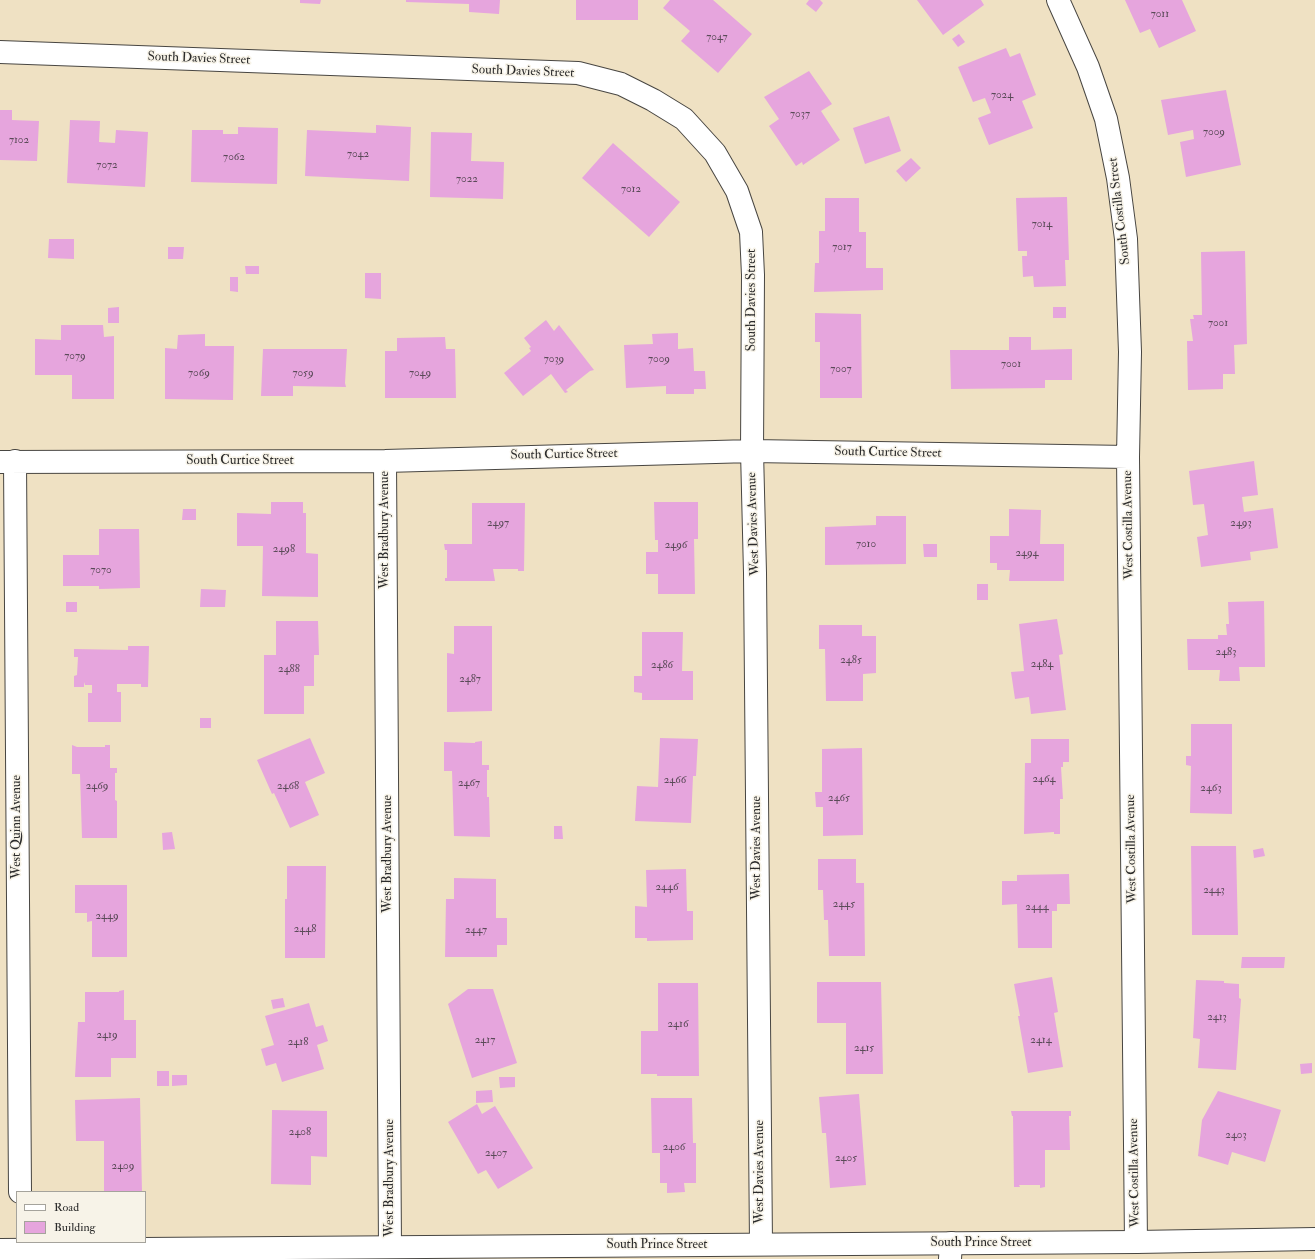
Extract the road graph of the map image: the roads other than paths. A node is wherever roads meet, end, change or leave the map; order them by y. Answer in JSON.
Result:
{"nodes":[{"id":1,"x":1058,"y":0,"type":"edge"},
{"id":2,"x":0,"y":52,"type":"edge"},
{"id":3,"x":752,"y":451,"type":"junction"},
{"id":4,"x":1128,"y":457,"type":"junction"},
{"id":5,"x":385,"y":461,"type":"junction"},
{"id":6,"x":7,"y":462,"type":"edge"},
{"id":7,"x":20,"y":1191,"type":"edge"},
{"id":8,"x":1315,"y":1239,"type":"edge"},
{"id":9,"x":1136,"y":1242,"type":"junction"},
{"id":10,"x":761,"y":1244,"type":"junction"},
{"id":11,"x":390,"y":1247,"type":"junction"},
{"id":12,"x":13,"y":1248,"type":"edge"},
{"id":13,"x":951,"y":1251,"type":"edge"},
{"id":14,"x":568,"y":1252,"type":"edge"}],
"edges":[{"from":1,"to":4,"type":"street","name":"South Costilla Street"},
{"from":2,"to":3,"type":"street","name":"South Davies Street"},
{"from":3,"to":4,"type":"street","name":"South Curtice Street"},
{"from":3,"to":5,"type":"street","name":"South Curtice Street"},
{"from":3,"to":10,"type":"street","name":"West Davies Avenue"},
{"from":4,"to":9,"type":"street","name":"West Costilla Avenue"},
{"from":5,"to":6,"type":"street","name":"South Curtice Street"},
{"from":5,"to":11,"type":"street","name":"West Bradbury Avenue"},
{"from":6,"to":7,"type":"street","name":"West Quinn Avenue"},
{"from":8,"to":9,"type":"street","name":"South Prince Street"},
{"from":9,"to":13,"type":"street","name":"South Prince Street"},
{"from":10,"to":13,"type":"street","name":"South Prince Street"},
{"from":10,"to":14,"type":"street","name":"South Prince Street"},
{"from":11,"to":12,"type":"street","name":"South Prince Street"},
{"from":11,"to":14,"type":"street","name":"South Prince Street"}]}
